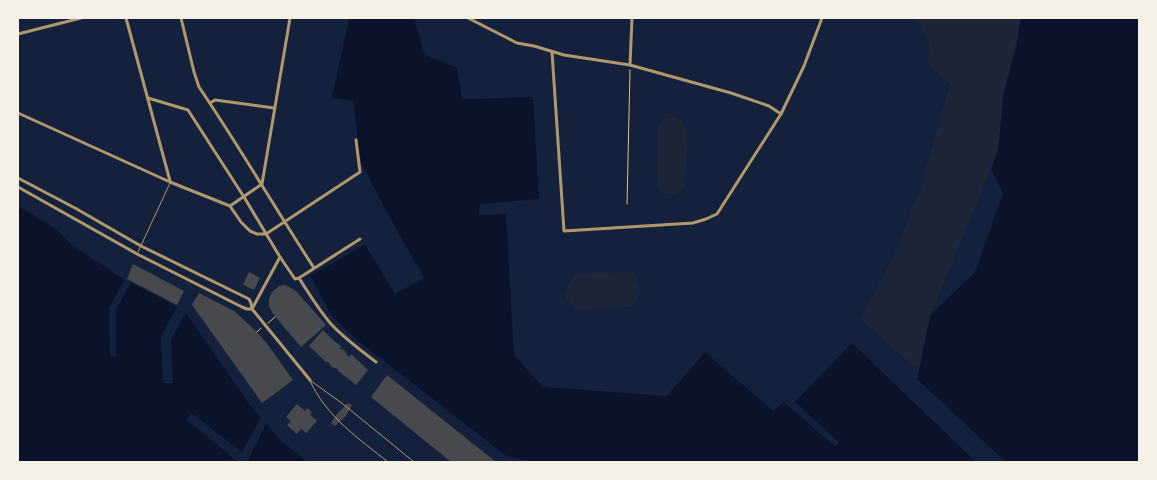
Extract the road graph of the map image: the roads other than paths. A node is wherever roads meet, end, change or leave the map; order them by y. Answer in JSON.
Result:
{"nodes":[{"id":1,"x":81,"y":18,"type":"edge"},
{"id":2,"x":126,"y":18,"type":"edge"},
{"id":3,"x":181,"y":18,"type":"edge"},
{"id":4,"x":290,"y":18,"type":"edge"},
{"id":5,"x":468,"y":18,"type":"edge"},
{"id":6,"x":632,"y":18,"type":"edge"},
{"id":7,"x":822,"y":18,"type":"edge"},
{"id":8,"x":18,"y":34,"type":"edge"},
{"id":9,"x":552,"y":52,"type":"junction"},
{"id":10,"x":630,"y":64,"type":"junction"},
{"id":11,"x":148,"y":98,"type":"junction"},
{"id":12,"x":210,"y":103,"type":"junction"},
{"id":13,"x":274,"y":108,"type":"junction"},
{"id":14,"x":18,"y":113,"type":"edge"},
{"id":15,"x":781,"y":114,"type":"junction"},
{"id":16,"x":356,"y":140,"type":"dead end"},
{"id":17,"x":18,"y":178,"type":"edge"},
{"id":18,"x":170,"y":182,"type":"junction"},
{"id":19,"x":262,"y":184,"type":"junction"},
{"id":20,"x":18,"y":187,"type":"edge"},
{"id":21,"x":244,"y":197,"type":"junction"},
{"id":22,"x":230,"y":206,"type":"junction"},
{"id":23,"x":284,"y":222,"type":"junction"},
{"id":24,"x":266,"y":234,"type":"junction"},
{"id":25,"x":360,"y":239,"type":"dead end"},
{"id":26,"x":141,"y":246,"type":"junction"},
{"id":27,"x":137,"y":254,"type":"junction"},
{"id":28,"x":280,"y":257,"type":"junction"},
{"id":29,"x":314,"y":268,"type":"junction"},
{"id":30,"x":299,"y":278,"type":"junction"},
{"id":31,"x":252,"y":309,"type":"junction"},
{"id":32,"x":376,"y":362,"type":"dead end"},
{"id":33,"x":310,"y":380,"type":"junction"},
{"id":34,"x":388,"y":462,"type":"edge"},
{"id":35,"x":414,"y":462,"type":"edge"}],
"edges":[{"from":1,"to":8,"type":"street"},
{"from":2,"to":11,"type":"street"},
{"from":3,"to":12,"type":"street"},
{"from":4,"to":13,"type":"street"},
{"from":5,"to":9,"type":"street"},
{"from":6,"to":10,"type":"street"},
{"from":7,"to":15,"type":"street"},
{"from":9,"to":10,"type":"street"},
{"from":9,"to":15,"type":"street"},
{"from":10,"to":15,"type":"street"},
{"from":11,"to":18,"type":"street"},
{"from":11,"to":21,"type":"street"},
{"from":12,"to":13,"type":"street"},
{"from":12,"to":19,"type":"street"},
{"from":13,"to":19,"type":"street"},
{"from":14,"to":18,"type":"street"},
{"from":16,"to":23,"type":"street"},
{"from":17,"to":26,"type":"street"},
{"from":18,"to":22,"type":"street"},
{"from":18,"to":26,"type":"lane"},
{"from":19,"to":21,"type":"street"},
{"from":19,"to":23,"type":"street"},
{"from":20,"to":27,"type":"street"},
{"from":21,"to":22,"type":"street"},
{"from":21,"to":24,"type":"street"},
{"from":22,"to":24,"type":"street"},
{"from":23,"to":24,"type":"street"},
{"from":23,"to":29,"type":"street"},
{"from":24,"to":28,"type":"street"},
{"from":25,"to":29,"type":"street"},
{"from":26,"to":27,"type":"lane"},
{"from":26,"to":31,"type":"street"},
{"from":27,"to":31,"type":"street"},
{"from":28,"to":30,"type":"street"},
{"from":28,"to":31,"type":"street"},
{"from":29,"to":30,"type":"street"},
{"from":30,"to":32,"type":"street"},
{"from":31,"to":33,"type":"street"},
{"from":33,"to":34,"type":"lane"},
{"from":33,"to":35,"type":"lane"}]}
